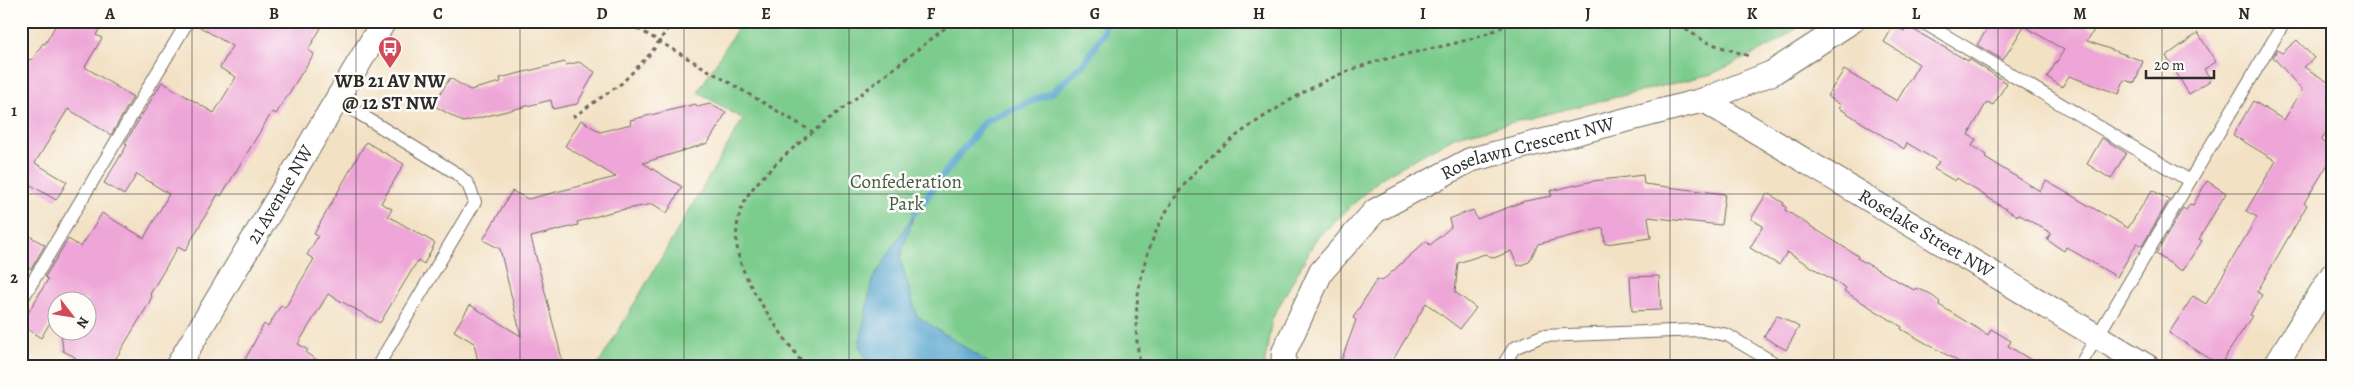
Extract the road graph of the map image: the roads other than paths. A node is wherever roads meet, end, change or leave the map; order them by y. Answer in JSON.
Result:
{"nodes":[{"id":1,"x":188,"y":21,"type":"edge"},
{"id":2,"x":384,"y":21,"type":"edge"},
{"id":3,"x":1852,"y":21,"type":"edge"},
{"id":4,"x":1921,"y":21,"type":"edge"},
{"id":5,"x":2285,"y":21,"type":"edge"},
{"id":6,"x":337,"y":100,"type":"junction"},
{"id":7,"x":1704,"y":100,"type":"junction"},
{"id":8,"x":2190,"y":182,"type":"junction"},
{"id":9,"x":2333,"y":274,"type":"edge"},
{"id":10,"x":21,"y":301,"type":"edge"},
{"id":11,"x":2098,"y":336,"type":"junction"},
{"id":12,"x":177,"y":367,"type":"edge"},
{"id":13,"x":377,"y":367,"type":"edge"},
{"id":14,"x":1283,"y":367,"type":"edge"},
{"id":15,"x":1502,"y":367,"type":"edge"},
{"id":16,"x":1781,"y":367,"type":"edge"},
{"id":17,"x":2080,"y":367,"type":"edge"},
{"id":18,"x":2148,"y":367,"type":"edge"},
{"id":19,"x":2274,"y":367,"type":"edge"}],
"edges":[{"from":1,"to":10,"type":"lane"},
{"from":2,"to":6,"type":"street","name":"21 Avenue NW"},
{"from":3,"to":7,"type":"street","name":"Roselawn Crescent NW"},
{"from":4,"to":8,"type":"lane"},
{"from":5,"to":8,"type":"lane"},
{"from":6,"to":12,"type":"street","name":"21 Avenue NW"},
{"from":6,"to":13,"type":"lane"},
{"from":7,"to":11,"type":"street","name":"Roselake Street NW"},
{"from":7,"to":14,"type":"street","name":"Roselawn Crescent NW"},
{"from":8,"to":11,"type":"lane"},
{"from":9,"to":19,"type":"street"},
{"from":11,"to":17,"type":"lane"},
{"from":11,"to":18,"type":"street","name":"Roselake Street NW"},
{"from":15,"to":16,"type":"lane"}]}
